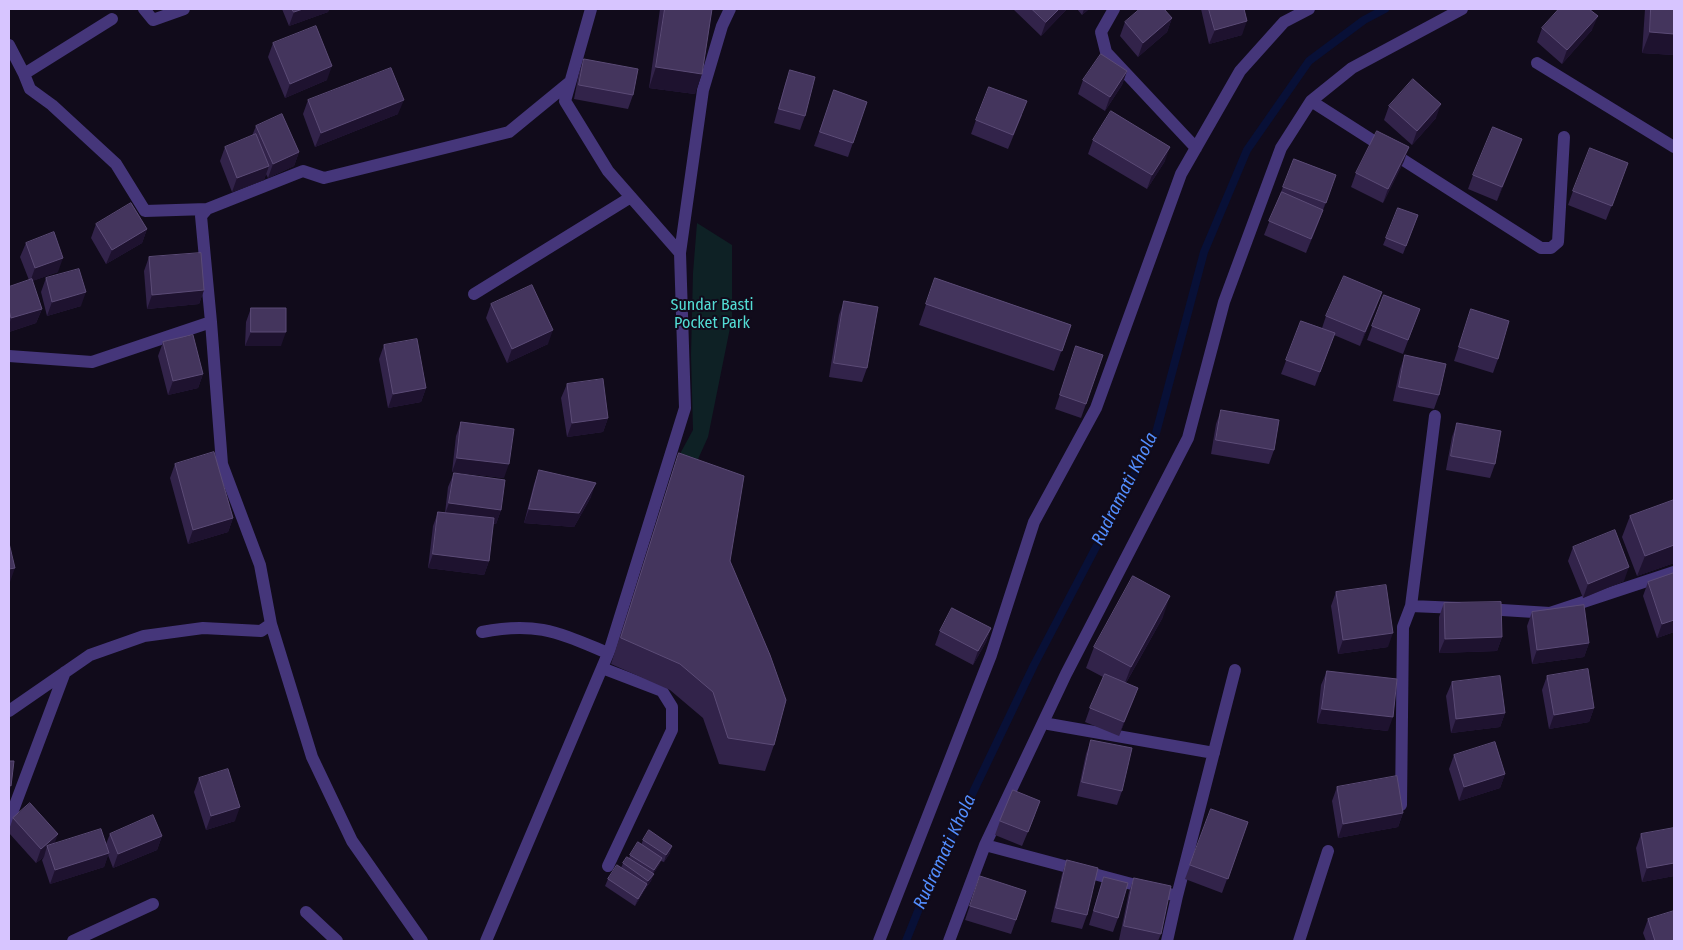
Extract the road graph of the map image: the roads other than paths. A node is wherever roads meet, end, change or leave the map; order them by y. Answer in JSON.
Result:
{"nodes":[{"id":1,"x":144,"y":9,"type":"edge"},
{"id":2,"x":184,"y":9,"type":"edge"},
{"id":3,"x":591,"y":9,"type":"edge"},
{"id":4,"x":730,"y":9,"type":"edge"},
{"id":5,"x":1114,"y":9,"type":"edge"},
{"id":6,"x":1309,"y":9,"type":"edge"},
{"id":7,"x":1462,"y":9,"type":"edge"},
{"id":8,"x":112,"y":19,"type":"dead end"},
{"id":9,"x":9,"y":45,"type":"edge"},
{"id":10,"x":1537,"y":63,"type":"dead end"},
{"id":11,"x":24,"y":74,"type":"junction"},
{"id":12,"x":570,"y":82,"type":"junction"},
{"id":13,"x":1311,"y":100,"type":"junction"},
{"id":14,"x":1564,"y":137,"type":"dead end"},
{"id":15,"x":1674,"y":147,"type":"edge"},
{"id":16,"x":1196,"y":148,"type":"junction"},
{"id":17,"x":630,"y":197,"type":"junction"},
{"id":18,"x":207,"y":209,"type":"junction"},
{"id":19,"x":680,"y":253,"type":"junction"},
{"id":20,"x":474,"y":294,"type":"dead end"},
{"id":21,"x":210,"y":322,"type":"junction"},
{"id":22,"x":9,"y":356,"type":"edge"},
{"id":23,"x":1435,"y":416,"type":"dead end"},
{"id":24,"x":1674,"y":572,"type":"edge"},
{"id":25,"x":1412,"y":606,"type":"junction"},
{"id":26,"x":271,"y":624,"type":"junction"},
{"id":27,"x":482,"y":632,"type":"dead end"},
{"id":28,"x":608,"y":653,"type":"junction"},
{"id":29,"x":602,"y":668,"type":"junction"},
{"id":30,"x":1235,"y":670,"type":"dead end"},
{"id":31,"x":65,"y":672,"type":"junction"},
{"id":32,"x":9,"y":711,"type":"edge"},
{"id":33,"x":1043,"y":723,"type":"junction"},
{"id":34,"x":1214,"y":753,"type":"junction"},
{"id":35,"x":1401,"y":805,"type":"edge"},
{"id":36,"x":9,"y":821,"type":"edge"},
{"id":37,"x":985,"y":845,"type":"junction"},
{"id":38,"x":1328,"y":851,"type":"dead end"},
{"id":39,"x":608,"y":866,"type":"dead end"},
{"id":40,"x":1178,"y":896,"type":"junction"},
{"id":41,"x":153,"y":904,"type":"dead end"},
{"id":42,"x":306,"y":912,"type":"dead end"},
{"id":43,"x":73,"y":941,"type":"edge"},
{"id":44,"x":337,"y":941,"type":"edge"},
{"id":45,"x":422,"y":941,"type":"edge"},
{"id":46,"x":486,"y":941,"type":"edge"},
{"id":47,"x":879,"y":941,"type":"edge"},
{"id":48,"x":949,"y":941,"type":"edge"},
{"id":49,"x":1166,"y":941,"type":"edge"},
{"id":50,"x":1299,"y":941,"type":"edge"}],
"edges":[{"from":1,"to":2,"type":"street"},
{"from":3,"to":12,"type":"street"},
{"from":4,"to":19,"type":"street"},
{"from":5,"to":16,"type":"street"},
{"from":6,"to":16,"type":"street"},
{"from":7,"to":13,"type":"street"},
{"from":8,"to":11,"type":"street"},
{"from":9,"to":11,"type":"street"},
{"from":10,"to":15,"type":"street"},
{"from":11,"to":18,"type":"street"},
{"from":12,"to":17,"type":"street"},
{"from":12,"to":18,"type":"street"},
{"from":13,"to":14,"type":"street"},
{"from":13,"to":33,"type":"street"},
{"from":16,"to":47,"type":"street"},
{"from":17,"to":19,"type":"street"},
{"from":17,"to":20,"type":"street"},
{"from":18,"to":21,"type":"street"},
{"from":19,"to":28,"type":"street"},
{"from":21,"to":22,"type":"street"},
{"from":21,"to":26,"type":"street"},
{"from":23,"to":25,"type":"street"},
{"from":24,"to":25,"type":"street"},
{"from":25,"to":35,"type":"street"},
{"from":26,"to":31,"type":"street"},
{"from":26,"to":45,"type":"street"},
{"from":27,"to":28,"type":"street"},
{"from":28,"to":29,"type":"street"},
{"from":29,"to":39,"type":"street"},
{"from":29,"to":46,"type":"street"},
{"from":30,"to":34,"type":"street"},
{"from":31,"to":32,"type":"street"},
{"from":31,"to":36,"type":"street"},
{"from":33,"to":34,"type":"street"},
{"from":33,"to":37,"type":"street"},
{"from":34,"to":40,"type":"street"},
{"from":37,"to":40,"type":"street"},
{"from":37,"to":48,"type":"street"},
{"from":38,"to":50,"type":"street"},
{"from":40,"to":49,"type":"street"},
{"from":41,"to":43,"type":"street"},
{"from":42,"to":44,"type":"street"}]}
